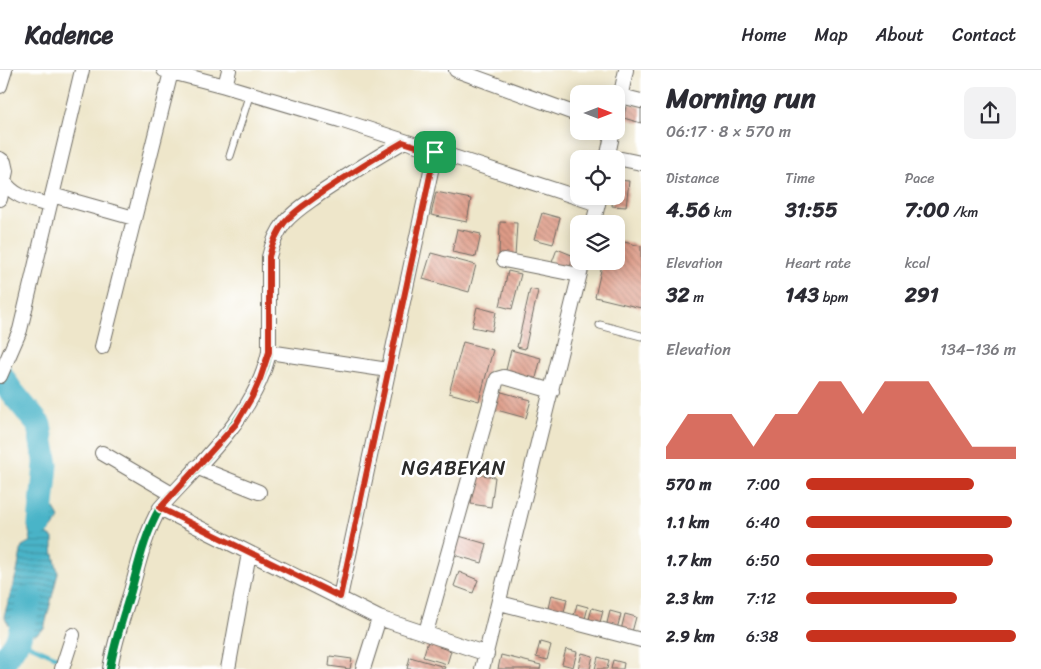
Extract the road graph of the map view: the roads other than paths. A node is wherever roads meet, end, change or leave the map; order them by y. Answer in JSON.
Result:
{"nodes":[{"id":1,"x":5,"y":70,"type":"edge"},
{"id":2,"x":82,"y":70,"type":"edge"},
{"id":3,"x":229,"y":70,"type":"edge"},
{"id":4,"x":456,"y":70,"type":"edge"},
{"id":5,"x":626,"y":70,"type":"edge"},
{"id":6,"x":168,"y":71,"type":"edge"},
{"id":7,"x":623,"y":85,"type":"edge"},
{"id":8,"x":0,"y":86,"type":"edge"},
{"id":9,"x":225,"y":86,"type":"junction"},
{"id":10,"x":250,"y":93,"type":"junction"},
{"id":11,"x":625,"y":97,"type":"edge"},
{"id":12,"x":641,"y":101,"type":"edge"},
{"id":13,"x":570,"y":112,"type":"edge"},
{"id":14,"x":403,"y":142,"type":"junction"},
{"id":15,"x":435,"y":152,"type":"junction"},
{"id":16,"x":230,"y":156,"type":"dead end"},
{"id":17,"x":0,"y":159,"type":"edge"},
{"id":18,"x":625,"y":161,"type":"edge"},
{"id":19,"x":641,"y":163,"type":"edge"},
{"id":20,"x":4,"y":181,"type":"junction"},
{"id":21,"x":570,"y":192,"type":"edge"},
{"id":22,"x":0,"y":199,"type":"edge"},
{"id":23,"x":50,"y":200,"type":"junction"},
{"id":24,"x":134,"y":218,"type":"junction"},
{"id":25,"x":504,"y":260,"type":"dead end"},
{"id":26,"x":570,"y":267,"type":"edge"},
{"id":27,"x":581,"y":270,"type":"edge"},
{"id":28,"x":600,"y":324,"type":"dead end"},
{"id":29,"x":641,"y":336,"type":"edge"},
{"id":30,"x":102,"y":347,"type":"dead end"},
{"id":31,"x":269,"y":352,"type":"junction"},
{"id":32,"x":388,"y":370,"type":"junction"},
{"id":33,"x":0,"y":376,"type":"edge"},
{"id":34,"x":552,"y":391,"type":"junction"},
{"id":35,"x":102,"y":453,"type":"dead end"},
{"id":36,"x":196,"y":467,"type":"junction"},
{"id":37,"x":259,"y":492,"type":"dead end"},
{"id":38,"x":172,"y":494,"type":"junction"},
{"id":39,"x":160,"y":508,"type":"junction"},
{"id":40,"x":249,"y":553,"type":"junction"},
{"id":41,"x":340,"y":597,"type":"junction"},
{"id":42,"x":500,"y":603,"type":"junction"},
{"id":43,"x":379,"y":618,"type":"junction"},
{"id":44,"x":426,"y":632,"type":"junction"},
{"id":45,"x":73,"y":635,"type":"dead end"},
{"id":46,"x":641,"y":640,"type":"edge"},
{"id":47,"x":487,"y":654,"type":"junction"},
{"id":48,"x":62,"y":669,"type":"edge"},
{"id":49,"x":110,"y":669,"type":"edge"},
{"id":50,"x":228,"y":669,"type":"edge"},
{"id":51,"x":363,"y":669,"type":"edge"},
{"id":52,"x":482,"y":669,"type":"edge"}],
"edges":[{"from":1,"to":8,"type":"street"},
{"from":2,"to":23,"type":"street"},
{"from":3,"to":9,"type":"street"},
{"from":4,"to":13,"type":"street"},
{"from":5,"to":7,"type":"street"},
{"from":6,"to":9,"type":"street"},
{"from":6,"to":24,"type":"street"},
{"from":9,"to":10,"type":"street"},
{"from":10,"to":14,"type":"street"},
{"from":10,"to":16,"type":"lane"},
{"from":11,"to":12,"type":"street"},
{"from":14,"to":15,"type":"street"},
{"from":14,"to":31,"type":"street"},
{"from":15,"to":21,"type":"street"},
{"from":15,"to":32,"type":"street"},
{"from":17,"to":20,"type":"street"},
{"from":18,"to":19,"type":"street"},
{"from":20,"to":22,"type":"street"},
{"from":20,"to":23,"type":"street"},
{"from":23,"to":24,"type":"street"},
{"from":23,"to":33,"type":"street"},
{"from":24,"to":30,"type":"street"},
{"from":25,"to":26,"type":"street"},
{"from":27,"to":34,"type":"street"},
{"from":28,"to":29,"type":"lane"},
{"from":31,"to":32,"type":"street"},
{"from":31,"to":36,"type":"street"},
{"from":32,"to":41,"type":"street"},
{"from":34,"to":42,"type":"street"},
{"from":34,"to":44,"type":"street"},
{"from":35,"to":38,"type":"street"},
{"from":36,"to":37,"type":"street"},
{"from":36,"to":38,"type":"street"},
{"from":38,"to":39,"type":"street"},
{"from":39,"to":40,"type":"street"},
{"from":39,"to":49,"type":"street"},
{"from":40,"to":41,"type":"street"},
{"from":40,"to":50,"type":"street"},
{"from":41,"to":43,"type":"street"},
{"from":42,"to":46,"type":"street"},
{"from":42,"to":47,"type":"street"},
{"from":43,"to":44,"type":"street"},
{"from":43,"to":51,"type":"street"},
{"from":44,"to":47,"type":"street"},
{"from":45,"to":48,"type":"street"},
{"from":47,"to":52,"type":"street"}]}
